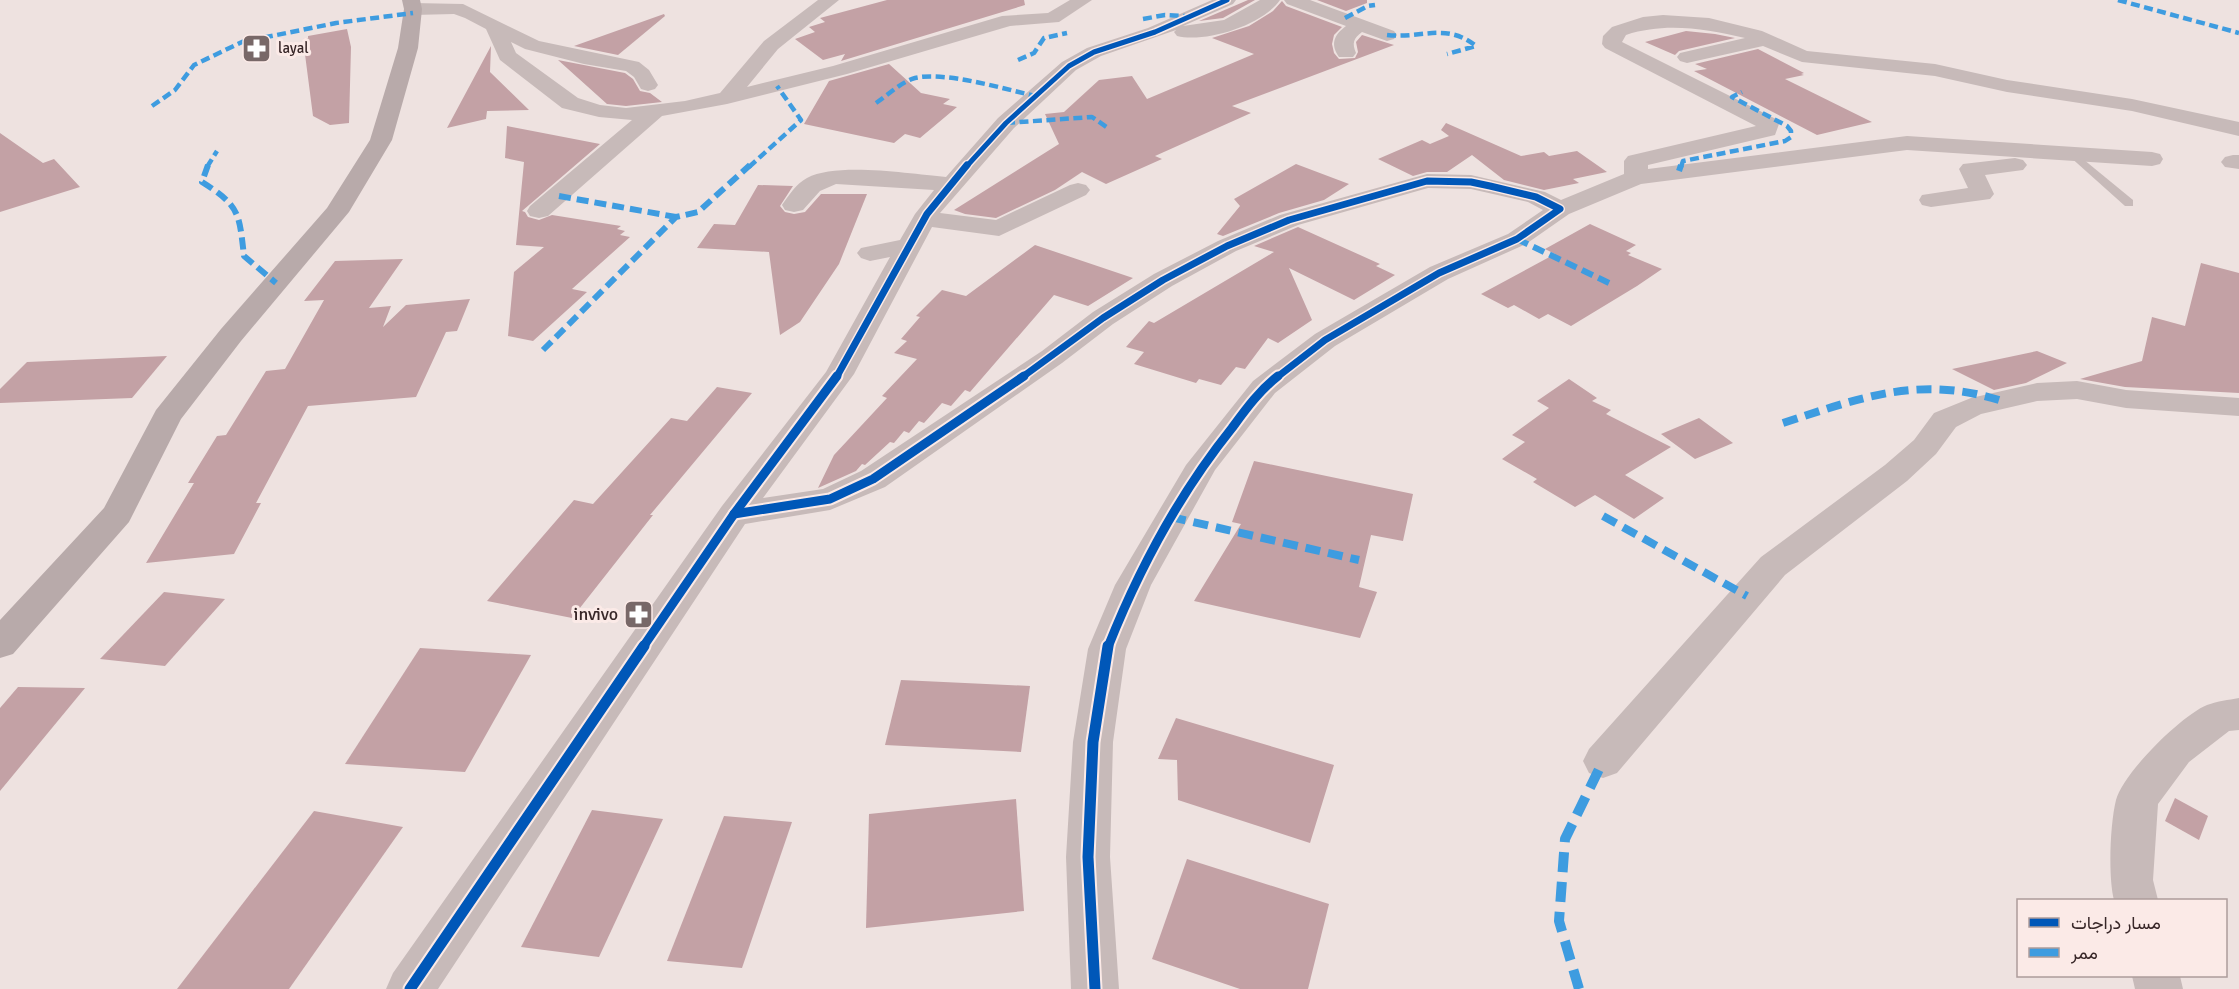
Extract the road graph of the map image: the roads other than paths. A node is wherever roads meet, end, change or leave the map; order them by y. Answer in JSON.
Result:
{"nodes":[{"id":1,"x":830,"y":0,"type":"edge"},
{"id":2,"x":1083,"y":0,"type":"edge"},
{"id":3,"x":1227,"y":0,"type":"edge"},
{"id":4,"x":1271,"y":0,"type":"edge"},
{"id":5,"x":1293,"y":0,"type":"edge"},
{"id":6,"x":412,"y":4,"type":"edge"},
{"id":7,"x":1052,"y":18,"type":"junction"},
{"id":8,"x":1360,"y":24,"type":"junction"},
{"id":9,"x":494,"y":26,"type":"junction"},
{"id":10,"x":1155,"y":32,"type":"junction"},
{"id":11,"x":1387,"y":35,"type":"dead end"},
{"id":12,"x":1766,"y":40,"type":"junction"},
{"id":13,"x":1094,"y":52,"type":"junction"},
{"id":14,"x":1346,"y":53,"type":"dead end"},
{"id":15,"x":1687,"y":57,"type":"dead end"},
{"id":16,"x":648,"y":85,"type":"dead end"},
{"id":17,"x":727,"y":98,"type":"junction"},
{"id":18,"x":654,"y":112,"type":"junction"},
{"id":19,"x":2239,"y":129,"type":"edge"},
{"id":20,"x":2024,"y":150,"type":"junction"},
{"id":21,"x":2072,"y":153,"type":"junction"},
{"id":22,"x":2152,"y":159,"type":"dead end"},
{"id":23,"x":1636,"y":178,"type":"junction"},
{"id":24,"x":952,"y":184,"type":"junction"},
{"id":25,"x":1078,"y":190,"type":"dead end"},
{"id":26,"x":1931,"y":200,"type":"dead end"},
{"id":27,"x":2129,"y":203,"type":"dead end"},
{"id":28,"x":794,"y":206,"type":"dead end"},
{"id":29,"x":1560,"y":208,"type":"junction"},
{"id":30,"x":540,"y":211,"type":"dead end"},
{"id":31,"x":918,"y":232,"type":"junction"},
{"id":32,"x":870,"y":253,"type":"dead end"},
{"id":33,"x":2239,"y":407,"type":"edge"},
{"id":34,"x":734,"y":514,"type":"junction"},
{"id":35,"x":0,"y":644,"type":"edge"},
{"id":36,"x":2239,"y":714,"type":"edge"},
{"id":37,"x":1603,"y":761,"type":"dead end"},
{"id":38,"x":2136,"y":899,"type":"edge"},
{"id":39,"x":1093,"y":987,"type":"edge"},
{"id":40,"x":410,"y":989,"type":"edge"}],
"edges":[{"from":1,"to":17,"type":"street"},
{"from":2,"to":7,"type":"street"},
{"from":3,"to":10,"type":"street"},
{"from":4,"to":10,"type":"street"},
{"from":5,"to":8,"type":"street"},
{"from":6,"to":9,"type":"street"},
{"from":6,"to":35,"type":"main road"},
{"from":7,"to":13,"type":"street"},
{"from":7,"to":17,"type":"street"},
{"from":8,"to":11,"type":"street"},
{"from":8,"to":14,"type":"street"},
{"from":9,"to":16,"type":"street"},
{"from":9,"to":18,"type":"street"},
{"from":10,"to":13,"type":"street"},
{"from":12,"to":15,"type":"street"},
{"from":12,"to":19,"type":"street"},
{"from":12,"to":23,"type":"street"},
{"from":13,"to":24,"type":"street"},
{"from":17,"to":18,"type":"street"},
{"from":18,"to":30,"type":"street"},
{"from":20,"to":21,"type":"street"},
{"from":20,"to":23,"type":"street"},
{"from":20,"to":26,"type":"street"},
{"from":21,"to":22,"type":"street"},
{"from":21,"to":27,"type":"lane"},
{"from":23,"to":29,"type":"street"},
{"from":24,"to":28,"type":"street"},
{"from":24,"to":31,"type":"street"},
{"from":25,"to":31,"type":"street"},
{"from":29,"to":34,"type":"street"},
{"from":29,"to":39,"type":"street"},
{"from":31,"to":32,"type":"street"},
{"from":31,"to":34,"type":"street"},
{"from":33,"to":37,"type":"street"},
{"from":34,"to":40,"type":"street"},
{"from":36,"to":38,"type":"street"}]}
